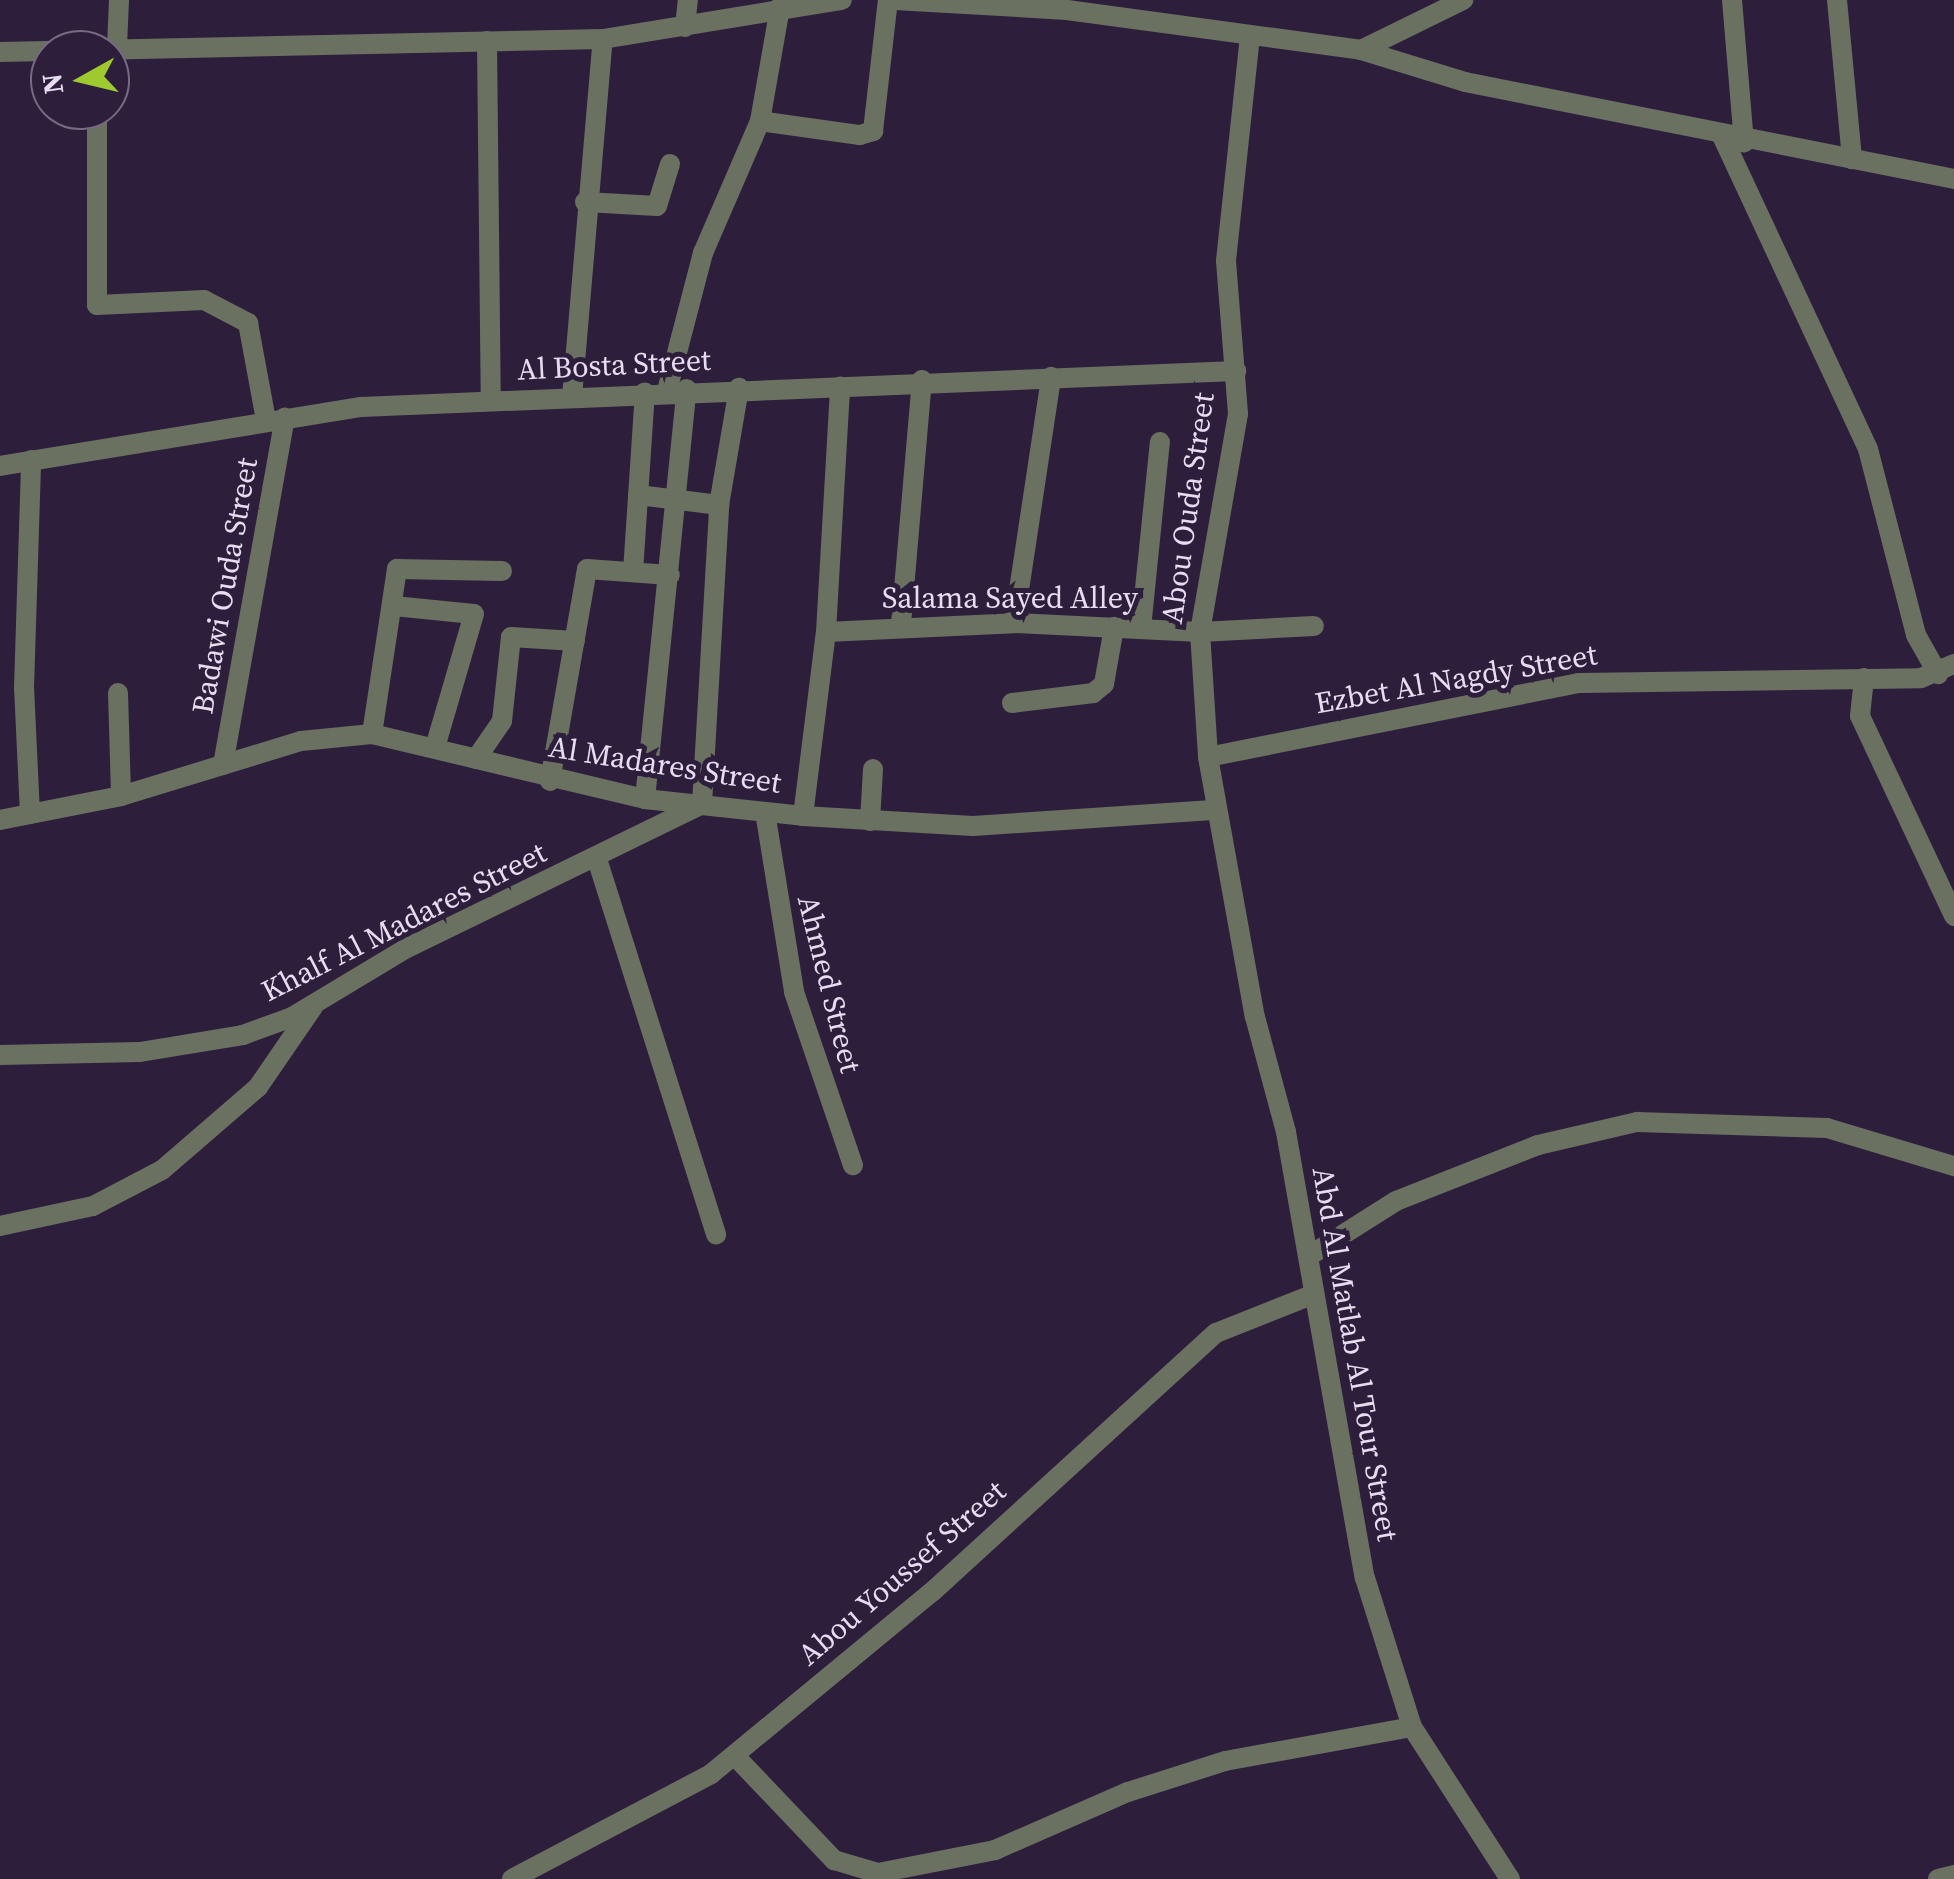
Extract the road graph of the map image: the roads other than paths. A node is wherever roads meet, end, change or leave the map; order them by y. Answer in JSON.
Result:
{"nodes":[{"id":1,"x":119,"y":0,"type":"edge"},
{"id":2,"x":688,"y":0,"type":"edge"},
{"id":3,"x":842,"y":0,"type":"edge"},
{"id":4,"x":892,"y":0,"type":"edge"},
{"id":5,"x":914,"y":0,"type":"edge"},
{"id":6,"x":1463,"y":0,"type":"edge"},
{"id":7,"x":1732,"y":0,"type":"edge"},
{"id":8,"x":1837,"y":0,"type":"edge"},
{"id":9,"x":1068,"y":5,"type":"edge"},
{"id":10,"x":780,"y":7,"type":"junction"},
{"id":11,"x":685,"y":27,"type":"junction"},
{"id":12,"x":110,"y":30,"type":"edge"},
{"id":13,"x":1250,"y":36,"type":"junction"},
{"id":14,"x":603,"y":39,"type":"junction"},
{"id":15,"x":488,"y":41,"type":"junction"},
{"id":16,"x":130,"y":48,"type":"edge"},
{"id":17,"x":1361,"y":50,"type":"junction"},
{"id":18,"x":30,"y":51,"type":"edge"},
{"id":19,"x":0,"y":52,"type":"edge"},
{"id":20,"x":760,"y":121,"type":"junction"},
{"id":21,"x":97,"y":130,"type":"edge"},
{"id":22,"x":1733,"y":140,"type":"junction"},
{"id":23,"x":1852,"y":159,"type":"junction"},
{"id":24,"x":670,"y":164,"type":"dead end"},
{"id":25,"x":1954,"y":179,"type":"edge"},
{"id":26,"x":585,"y":202,"type":"junction"},
{"id":27,"x":1236,"y":371,"type":"junction"},
{"id":28,"x":1051,"y":377,"type":"junction"},
{"id":29,"x":922,"y":380,"type":"junction"},
{"id":30,"x":840,"y":386,"type":"junction"},
{"id":31,"x":739,"y":388,"type":"junction"},
{"id":32,"x":677,"y":390,"type":"junction"},
{"id":33,"x":645,"y":392,"type":"junction"},
{"id":34,"x":572,"y":397,"type":"junction"},
{"id":35,"x":491,"y":401,"type":"junction"},
{"id":36,"x":276,"y":418,"type":"junction"},
{"id":37,"x":1160,"y":442,"type":"dead end"},
{"id":38,"x":31,"y":460,"type":"junction"},
{"id":39,"x":0,"y":466,"type":"edge"},
{"id":40,"x":638,"y":495,"type":"junction"},
{"id":41,"x":674,"y":500,"type":"junction"},
{"id":42,"x":719,"y":505,"type":"junction"},
{"id":43,"x":502,"y":571,"type":"dead end"},
{"id":44,"x":633,"y":572,"type":"junction"},
{"id":45,"x":670,"y":575,"type":"junction"},
{"id":46,"x":394,"y":606,"type":"junction"},
{"id":47,"x":1014,"y":623,"type":"junction"},
{"id":48,"x":901,"y":624,"type":"junction"},
{"id":49,"x":1314,"y":626,"type":"dead end"},
{"id":50,"x":1114,"y":627,"type":"junction"},
{"id":51,"x":1141,"y":628,"type":"junction"},
{"id":52,"x":826,"y":632,"type":"junction"},
{"id":53,"x":1200,"y":632,"type":"junction"},
{"id":54,"x":575,"y":641,"type":"junction"},
{"id":55,"x":1946,"y":669,"type":"edge"},
{"id":56,"x":1864,"y":678,"type":"junction"},
{"id":57,"x":118,"y":693,"type":"dead end"},
{"id":58,"x":1012,"y":703,"type":"dead end"},
{"id":59,"x":372,"y":734,"type":"junction"},
{"id":60,"x":436,"y":747,"type":"junction"},
{"id":61,"x":1208,"y":757,"type":"junction"},
{"id":62,"x":476,"y":759,"type":"junction"},
{"id":63,"x":223,"y":765,"type":"junction"},
{"id":64,"x":874,"y":769,"type":"dead end"},
{"id":65,"x":550,"y":781,"type":"junction"},
{"id":66,"x":121,"y":796,"type":"junction"},
{"id":67,"x":645,"y":799,"type":"junction"},
{"id":68,"x":702,"y":804,"type":"junction"},
{"id":69,"x":1216,"y":810,"type":"junction"},
{"id":70,"x":765,"y":812,"type":"junction"},
{"id":71,"x":30,"y":814,"type":"junction"},
{"id":72,"x":802,"y":816,"type":"junction"},
{"id":73,"x":0,"y":820,"type":"edge"},
{"id":74,"x":870,"y":821,"type":"junction"},
{"id":75,"x":597,"y":859,"type":"junction"},
{"id":76,"x":1954,"y":916,"type":"edge"},
{"id":77,"x":315,"y":1004,"type":"junction"},
{"id":78,"x":0,"y":1054,"type":"edge"},
{"id":79,"x":854,"y":1165,"type":"dead end"},
{"id":80,"x":1954,"y":1166,"type":"edge"},
{"id":81,"x":0,"y":1226,"type":"edge"},
{"id":82,"x":716,"y":1234,"type":"dead end"},
{"id":83,"x":1309,"y":1256,"type":"junction"},
{"id":84,"x":1314,"y":1294,"type":"junction"},
{"id":85,"x":1412,"y":1728,"type":"junction"},
{"id":86,"x":735,"y":1756,"type":"junction"},
{"id":87,"x":1954,"y":1875,"type":"edge"},
{"id":88,"x":512,"y":1879,"type":"edge"},
{"id":89,"x":1510,"y":1879,"type":"edge"},
{"id":90,"x":1938,"y":1879,"type":"edge"}],
"edges":[{"from":1,"to":12,"type":"street"},
{"from":2,"to":11,"type":"street"},
{"from":3,"to":10,"type":"street"},
{"from":4,"to":5,"type":"street"},
{"from":4,"to":20,"type":"street"},
{"from":5,"to":9,"type":"street"},
{"from":6,"to":17,"type":"street"},
{"from":7,"to":22,"type":"street"},
{"from":8,"to":23,"type":"street"},
{"from":9,"to":13,"type":"street"},
{"from":10,"to":11,"type":"street"},
{"from":10,"to":20,"type":"street"},
{"from":11,"to":14,"type":"street"},
{"from":13,"to":17,"type":"street"},
{"from":13,"to":27,"type":"street","name":"Abou Ouda Street"},
{"from":14,"to":15,"type":"street"},
{"from":14,"to":26,"type":"street"},
{"from":15,"to":16,"type":"street"},
{"from":15,"to":35,"type":"street"},
{"from":17,"to":22,"type":"street"},
{"from":18,"to":19,"type":"street"},
{"from":20,"to":32,"type":"street"},
{"from":21,"to":36,"type":"street"},
{"from":22,"to":23,"type":"street"},
{"from":22,"to":55,"type":"street"},
{"from":23,"to":25,"type":"street"},
{"from":24,"to":26,"type":"street"},
{"from":26,"to":34,"type":"street"},
{"from":27,"to":28,"type":"street","name":"Al Bosta Street"},
{"from":27,"to":53,"type":"street","name":"Abou Ouda Street"},
{"from":28,"to":29,"type":"street","name":"Al Bosta Street"},
{"from":28,"to":47,"type":"street"},
{"from":29,"to":30,"type":"street","name":"Al Bosta Street"},
{"from":29,"to":48,"type":"street"},
{"from":30,"to":31,"type":"street","name":"Al Bosta Street"},
{"from":30,"to":52,"type":"street"},
{"from":31,"to":32,"type":"street","name":"Al Bosta Street"},
{"from":31,"to":42,"type":"street"},
{"from":32,"to":33,"type":"street","name":"Al Bosta Street"},
{"from":32,"to":41,"type":"street"},
{"from":33,"to":34,"type":"street","name":"Al Bosta Street"},
{"from":33,"to":40,"type":"street"},
{"from":34,"to":35,"type":"street","name":"Al Bosta Street"},
{"from":35,"to":36,"type":"street","name":"Al Bosta Street"},
{"from":36,"to":38,"type":"street","name":"Al Bosta Street"},
{"from":36,"to":63,"type":"street","name":"Badawi Ouda Street"},
{"from":37,"to":51,"type":"street"},
{"from":38,"to":39,"type":"street","name":"Al Bosta Street"},
{"from":38,"to":71,"type":"street"},
{"from":40,"to":41,"type":"street"},
{"from":40,"to":44,"type":"street"},
{"from":41,"to":42,"type":"street"},
{"from":41,"to":45,"type":"street"},
{"from":42,"to":68,"type":"street"},
{"from":43,"to":46,"type":"street"},
{"from":44,"to":45,"type":"street"},
{"from":44,"to":54,"type":"street"},
{"from":45,"to":67,"type":"street"},
{"from":46,"to":59,"type":"street"},
{"from":46,"to":60,"type":"street"},
{"from":47,"to":48,"type":"street","name":"Salama Sayed Alley"},
{"from":47,"to":50,"type":"street","name":"Salama Sayed Alley"},
{"from":48,"to":52,"type":"street","name":"Salama Sayed Alley"},
{"from":49,"to":53,"type":"street","name":"Salama Sayed Alley"},
{"from":50,"to":51,"type":"street","name":"Salama Sayed Alley"},
{"from":50,"to":58,"type":"street"},
{"from":51,"to":53,"type":"street","name":"Salama Sayed Alley"},
{"from":52,"to":72,"type":"street"},
{"from":53,"to":61,"type":"street","name":"Abou Ouda Street"},
{"from":54,"to":62,"type":"street"},
{"from":54,"to":65,"type":"street"},
{"from":55,"to":56,"type":"street","name":"Ezbet Al Nagdy Street"},
{"from":56,"to":61,"type":"street","name":"Ezbet Al Nagdy Street"},
{"from":56,"to":76,"type":"street"},
{"from":57,"to":66,"type":"street"},
{"from":59,"to":60,"type":"street","name":"Al Madares Street"},
{"from":59,"to":63,"type":"street","name":"Al Madares Street"},
{"from":60,"to":62,"type":"street","name":"Al Madares Street"},
{"from":61,"to":69,"type":"street","name":"Abou Ouda Street"},
{"from":62,"to":65,"type":"street","name":"Al Madares Street"},
{"from":63,"to":66,"type":"street","name":"Al Madares Street"},
{"from":64,"to":74,"type":"street"},
{"from":65,"to":67,"type":"street","name":"Al Madares Street"},
{"from":66,"to":71,"type":"street","name":"Al Madares Street"},
{"from":67,"to":68,"type":"street","name":"Al Madares Street"},
{"from":68,"to":70,"type":"street","name":"Al Madares Street"},
{"from":68,"to":75,"type":"street","name":"Khalf Al Madares Street"},
{"from":69,"to":74,"type":"street","name":"Al Madares Street"},
{"from":69,"to":83,"type":"street","name":"Abd Al Matlab Al Tour Street"},
{"from":70,"to":72,"type":"street","name":"Al Madares Street"},
{"from":70,"to":79,"type":"street","name":"Ahmed Street"},
{"from":71,"to":73,"type":"street","name":"Al Madares Street"},
{"from":72,"to":74,"type":"street","name":"Al Madares Street"},
{"from":75,"to":77,"type":"street","name":"Khalf Al Madares Street"},
{"from":75,"to":82,"type":"street"},
{"from":77,"to":78,"type":"street","name":"Khalf Al Madares Street"},
{"from":77,"to":81,"type":"street"},
{"from":80,"to":83,"type":"street"},
{"from":83,"to":84,"type":"street","name":"Abd Al Matlab Al Tour Street"},
{"from":84,"to":85,"type":"street","name":"Abd Al Matlab Al Tour Street"},
{"from":84,"to":86,"type":"street","name":"Abou Youssef Street"},
{"from":85,"to":86,"type":"street"},
{"from":85,"to":89,"type":"street","name":"Abd Al Matlab Al Tour Street"},
{"from":86,"to":88,"type":"street","name":"Abou Youssef Street"},
{"from":87,"to":90,"type":"street"}]}
